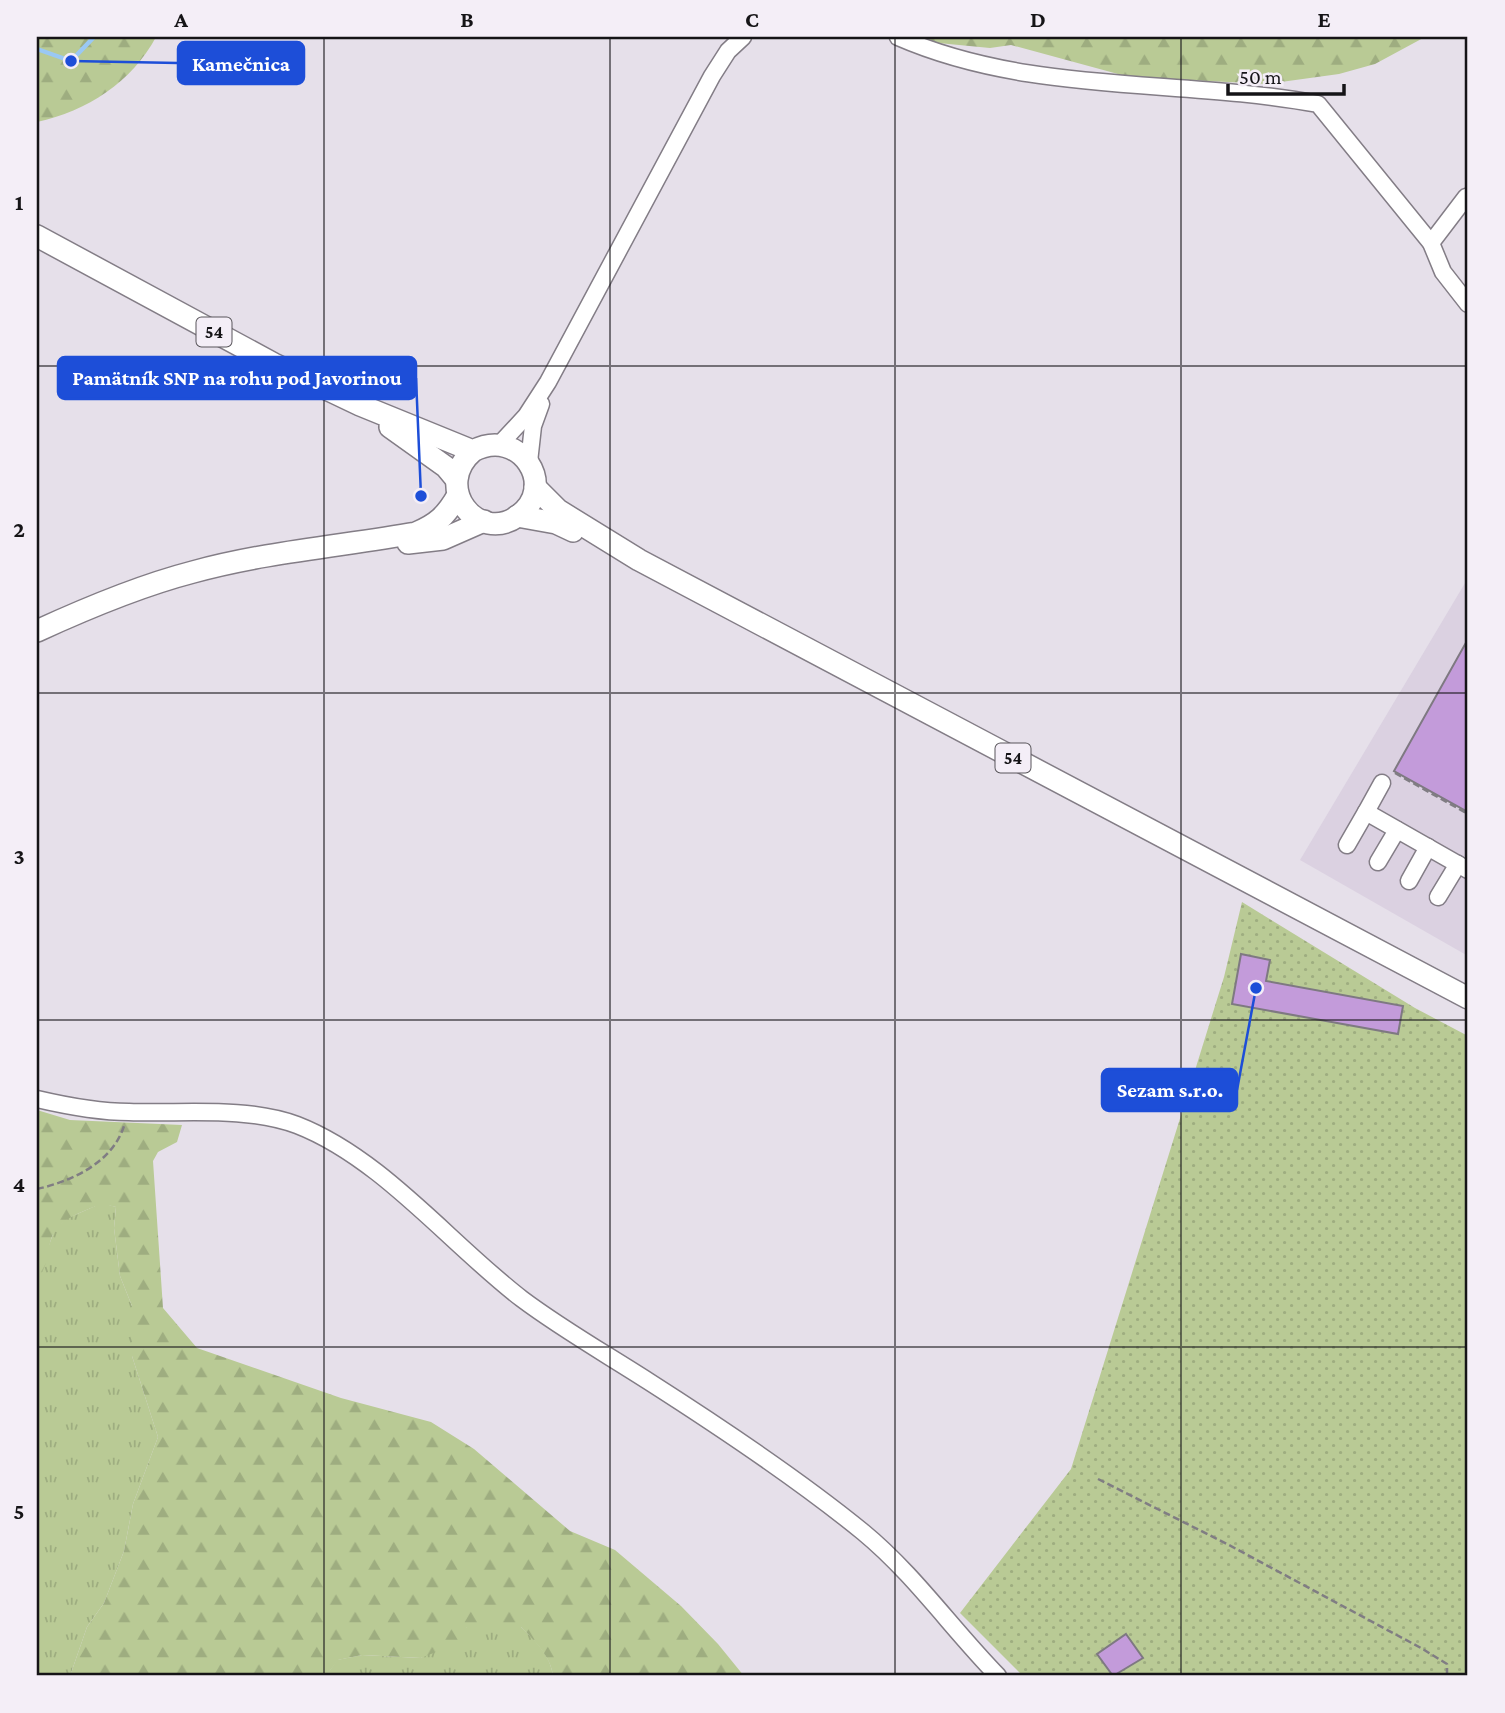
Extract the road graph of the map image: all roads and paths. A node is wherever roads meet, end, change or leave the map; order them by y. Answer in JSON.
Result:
{"nodes":[{"id":1,"x":743,"y":37,"type":"edge"},
{"id":2,"x":898,"y":37,"type":"edge"},
{"id":3,"x":1466,"y":197,"type":"dead end"},
{"id":4,"x":37,"y":236,"type":"edge"},
{"id":5,"x":1431,"y":243,"type":"junction"},
{"id":6,"x":1468,"y":304,"type":"edge"},
{"id":7,"x":548,"y":382,"type":"junction"},
{"id":8,"x":359,"y":405,"type":"junction"},
{"id":9,"x":500,"y":444,"type":"junction"},
{"id":10,"x":473,"y":451,"type":"junction"},
{"id":11,"x":529,"y":462,"type":"junction"},
{"id":12,"x":457,"y":487,"type":"junction"},
{"id":13,"x":535,"y":487,"type":"junction"},
{"id":14,"x":517,"y":516,"type":"junction"},
{"id":15,"x":484,"y":522,"type":"junction"},
{"id":16,"x":343,"y":545,"type":"junction"},
{"id":17,"x":639,"y":560,"type":"junction"},
{"id":18,"x":37,"y":631,"type":"edge"},
{"id":19,"x":1385,"y":776,"type":"joint"},
{"id":20,"x":1366,"y":812,"type":"junction"},
{"id":21,"x":1468,"y":814,"type":"edge"},
{"id":22,"x":1397,"y":830,"type":"junction"},
{"id":23,"x":1348,"y":845,"type":"dead end"},
{"id":24,"x":1428,"y":847,"type":"junction"},
{"id":25,"x":1378,"y":862,"type":"dead end"},
{"id":26,"x":1463,"y":867,"type":"edge"},
{"id":27,"x":1409,"y":881,"type":"dead end"},
{"id":28,"x":1438,"y":897,"type":"dead end"},
{"id":29,"x":1468,"y":998,"type":"edge"},
{"id":30,"x":37,"y":1099,"type":"edge"},
{"id":31,"x":126,"y":1112,"type":"junction"},
{"id":32,"x":37,"y":1189,"type":"edge"},
{"id":33,"x":1098,"y":1479,"type":"dead end"},
{"id":34,"x":998,"y":1676,"type":"edge"},
{"id":35,"x":1447,"y":1676,"type":"edge"}],
"edges":[{"from":1,"to":7,"type":"street"},
{"from":2,"to":5,"type":"street"},
{"from":3,"to":5,"type":"street"},
{"from":4,"to":8,"type":"main road","number":"54"},
{"from":5,"to":6,"type":"street"},
{"from":7,"to":9,"type":"street"},
{"from":7,"to":11,"type":"street"},
{"from":8,"to":10,"type":"main road","number":"54"},
{"from":8,"to":12,"type":"main road","number":"54"},
{"from":9,"to":10,"type":"main road"},
{"from":9,"to":11,"type":"main road"},
{"from":10,"to":12,"type":"main road"},
{"from":11,"to":13,"type":"main road"},
{"from":12,"to":15,"type":"main road","number":"54"},
{"from":12,"to":16,"type":"main road"},
{"from":13,"to":14,"type":"main road"},
{"from":13,"to":17,"type":"main road","number":"54"},
{"from":14,"to":15,"type":"main road","number":"54"},
{"from":14,"to":17,"type":"main road","number":"54"},
{"from":15,"to":16,"type":"main road"},
{"from":16,"to":18,"type":"main road"},
{"from":17,"to":29,"type":"main road","number":"54"},
{"from":19,"to":20,"type":"street"},
{"from":19,"to":21,"type":"path"},
{"from":20,"to":22,"type":"street"},
{"from":20,"to":23,"type":"street"},
{"from":22,"to":24,"type":"street"},
{"from":22,"to":25,"type":"street"},
{"from":24,"to":26,"type":"street"},
{"from":24,"to":27,"type":"street"},
{"from":26,"to":28,"type":"street"},
{"from":30,"to":31,"type":"street"},
{"from":31,"to":32,"type":"path"},
{"from":31,"to":34,"type":"street"},
{"from":33,"to":35,"type":"path"}]}
